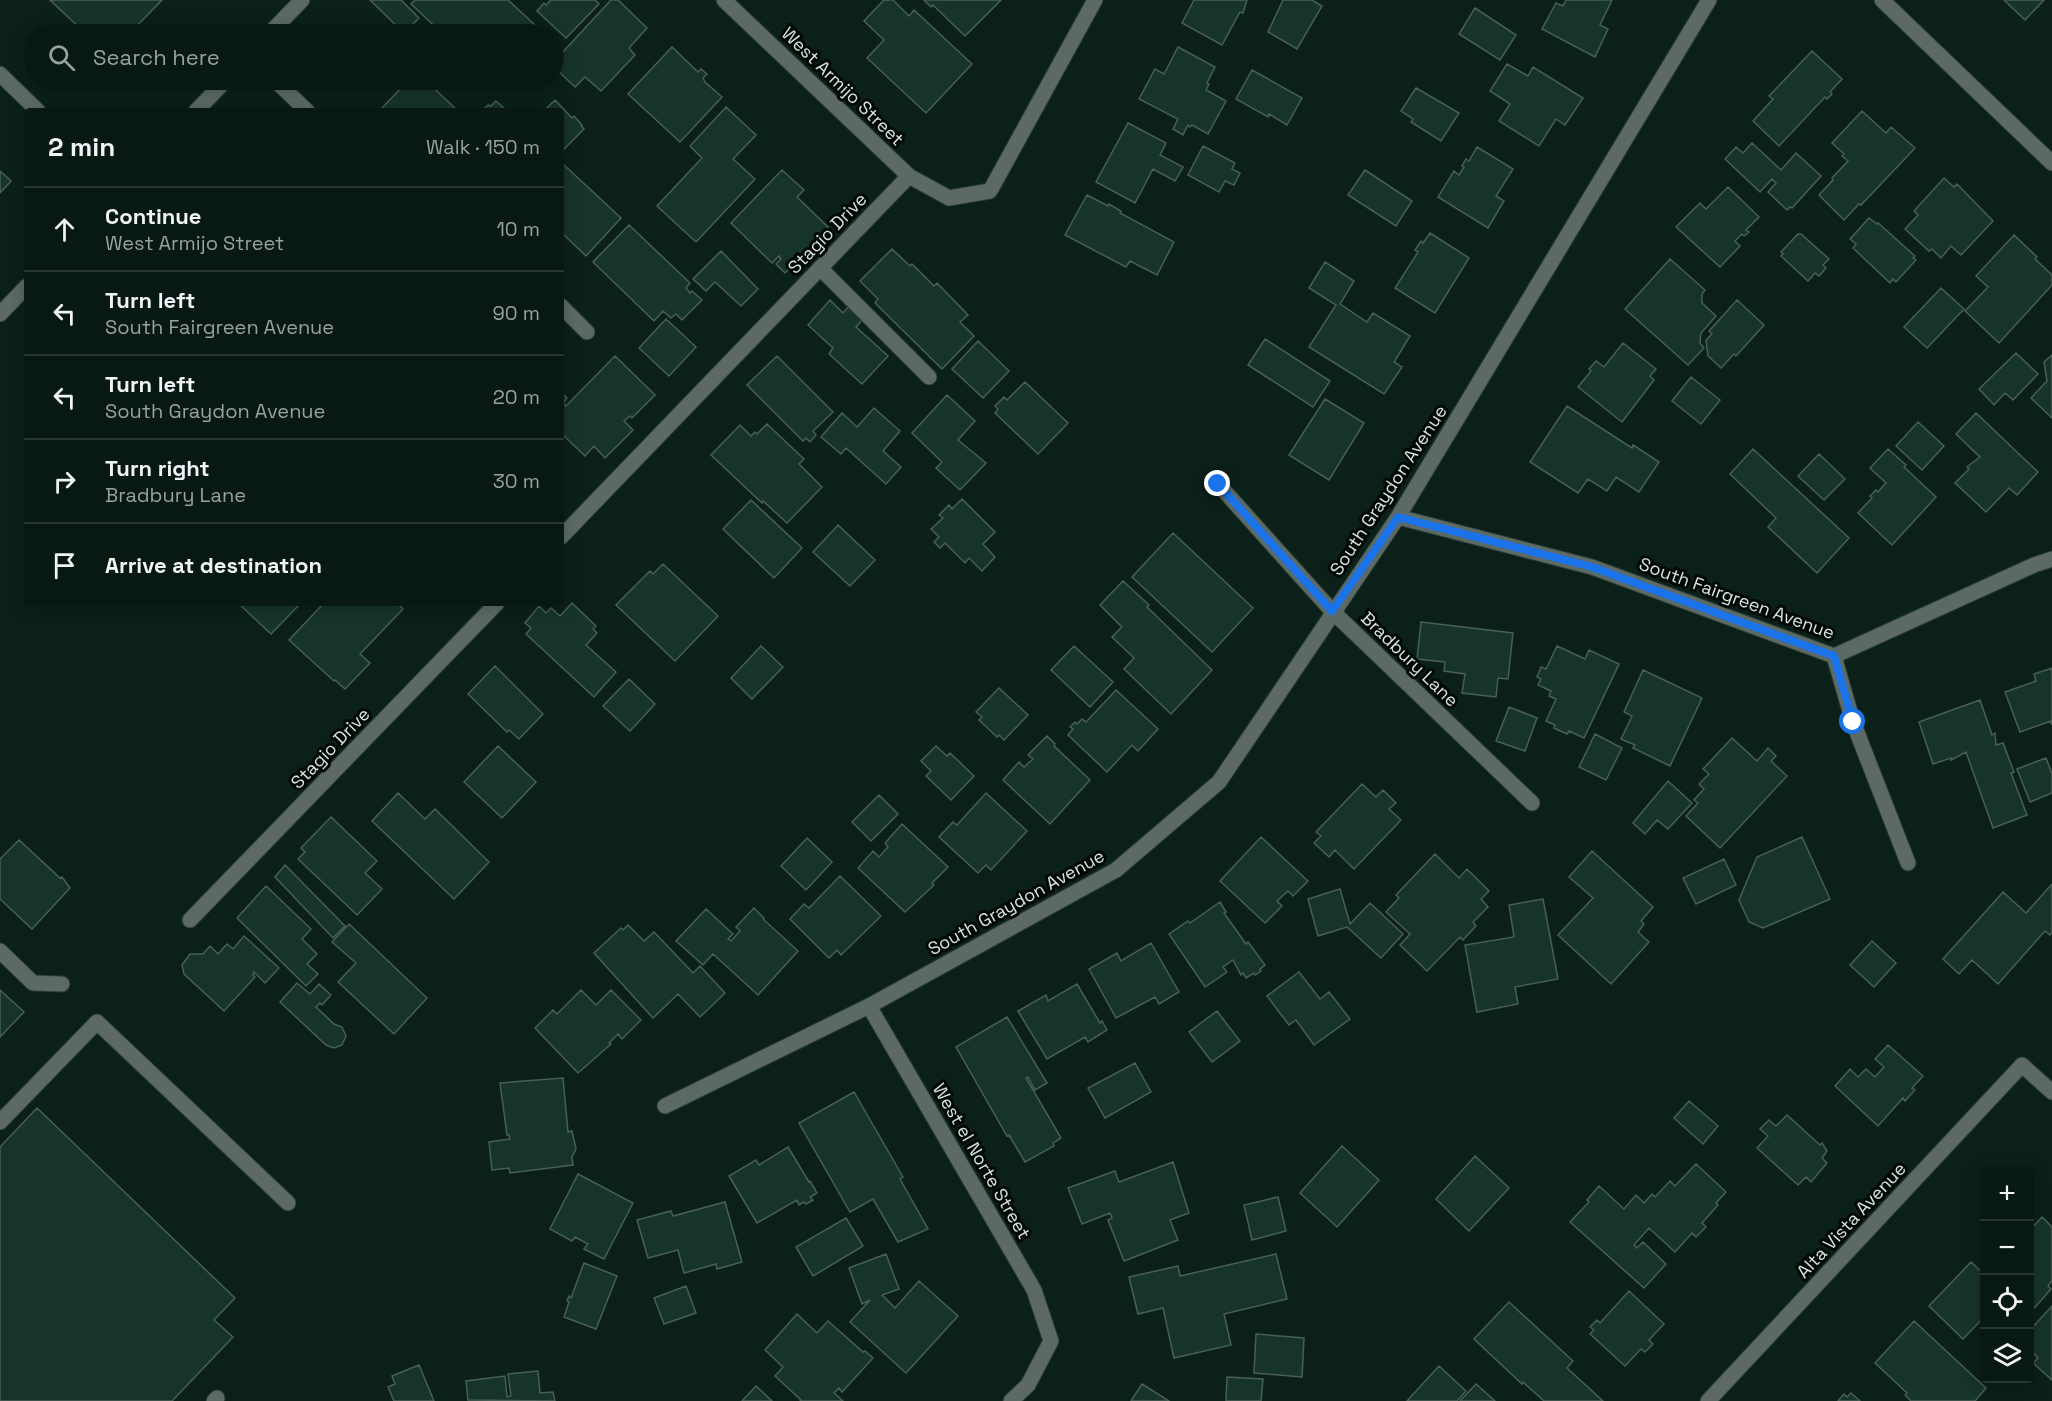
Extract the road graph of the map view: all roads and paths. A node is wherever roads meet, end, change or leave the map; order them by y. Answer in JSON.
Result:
{"nodes":[{"id":1,"x":302,"y":0,"type":"edge"},
{"id":2,"x":724,"y":0,"type":"edge"},
{"id":3,"x":1095,"y":0,"type":"edge"},
{"id":4,"x":1709,"y":0,"type":"edge"},
{"id":5,"x":1882,"y":0,"type":"edge"},
{"id":6,"x":279,"y":24,"type":"edge"},
{"id":7,"x":0,"y":74,"type":"edge"},
{"id":8,"x":217,"y":90,"type":"edge"},
{"id":9,"x":285,"y":90,"type":"edge"},
{"id":10,"x":35,"y":108,"type":"edge"},
{"id":11,"x":200,"y":108,"type":"edge"},
{"id":12,"x":304,"y":108,"type":"edge"},
{"id":13,"x":2052,"y":163,"type":"edge"},
{"id":14,"x":909,"y":176,"type":"junction"},
{"id":15,"x":820,"y":268,"type":"junction"},
{"id":16,"x":24,"y":289,"type":"edge"},
{"id":17,"x":564,"y":309,"type":"edge"},
{"id":18,"x":0,"y":314,"type":"edge"},
{"id":19,"x":587,"y":332,"type":"dead end"},
{"id":20,"x":930,"y":377,"type":"dead end"},
{"id":21,"x":1218,"y":484,"type":"dead end"},
{"id":22,"x":1398,"y":517,"type":"junction"},
{"id":23,"x":564,"y":534,"type":"edge"},
{"id":24,"x":2052,"y":559,"type":"edge"},
{"id":25,"x":494,"y":606,"type":"edge"},
{"id":26,"x":1332,"y":611,"type":"junction"},
{"id":27,"x":1834,"y":656,"type":"junction"},
{"id":28,"x":1532,"y":803,"type":"dead end"},
{"id":29,"x":1908,"y":863,"type":"dead end"},
{"id":30,"x":190,"y":920,"type":"dead end"},
{"id":31,"x":0,"y":951,"type":"edge"},
{"id":32,"x":62,"y":984,"type":"dead end"},
{"id":33,"x":869,"y":1006,"type":"junction"},
{"id":34,"x":2052,"y":1092,"type":"edge"},
{"id":35,"x":665,"y":1106,"type":"dead end"},
{"id":36,"x":0,"y":1122,"type":"edge"},
{"id":37,"x":288,"y":1203,"type":"dead end"},
{"id":38,"x":1011,"y":1401,"type":"edge"},
{"id":39,"x":1708,"y":1401,"type":"edge"}],
"edges":[{"from":1,"to":6,"type":"street"},
{"from":2,"to":14,"type":"street","name":"West Armijo Street"},
{"from":3,"to":14,"type":"street"},
{"from":4,"to":22,"type":"street","name":"South Graydon Avenue"},
{"from":5,"to":13,"type":"street"},
{"from":7,"to":10,"type":"street"},
{"from":8,"to":11,"type":"street"},
{"from":9,"to":12,"type":"street"},
{"from":14,"to":15,"type":"street","name":"Stagio Drive"},
{"from":15,"to":20,"type":"street"},
{"from":15,"to":23,"type":"street","name":"Stagio Drive"},
{"from":16,"to":18,"type":"street"},
{"from":17,"to":19,"type":"street"},
{"from":21,"to":26,"type":"street","name":"Bradbury Lane"},
{"from":22,"to":26,"type":"street","name":"South Graydon Avenue"},
{"from":22,"to":27,"type":"street","name":"South Fairgreen Avenue"},
{"from":24,"to":27,"type":"street","name":"South Fairgreen Avenue"},
{"from":25,"to":30,"type":"street","name":"Stagio Drive"},
{"from":26,"to":28,"type":"street","name":"Bradbury Lane"},
{"from":26,"to":33,"type":"street","name":"South Graydon Avenue"},
{"from":27,"to":29,"type":"street"},
{"from":31,"to":32,"type":"street"},
{"from":33,"to":35,"type":"street","name":"South Graydon Avenue"},
{"from":33,"to":38,"type":"street","name":"West el Norte Street"},
{"from":34,"to":39,"type":"street","name":"Alta Vista Avenue"},
{"from":36,"to":37,"type":"street"}]}
